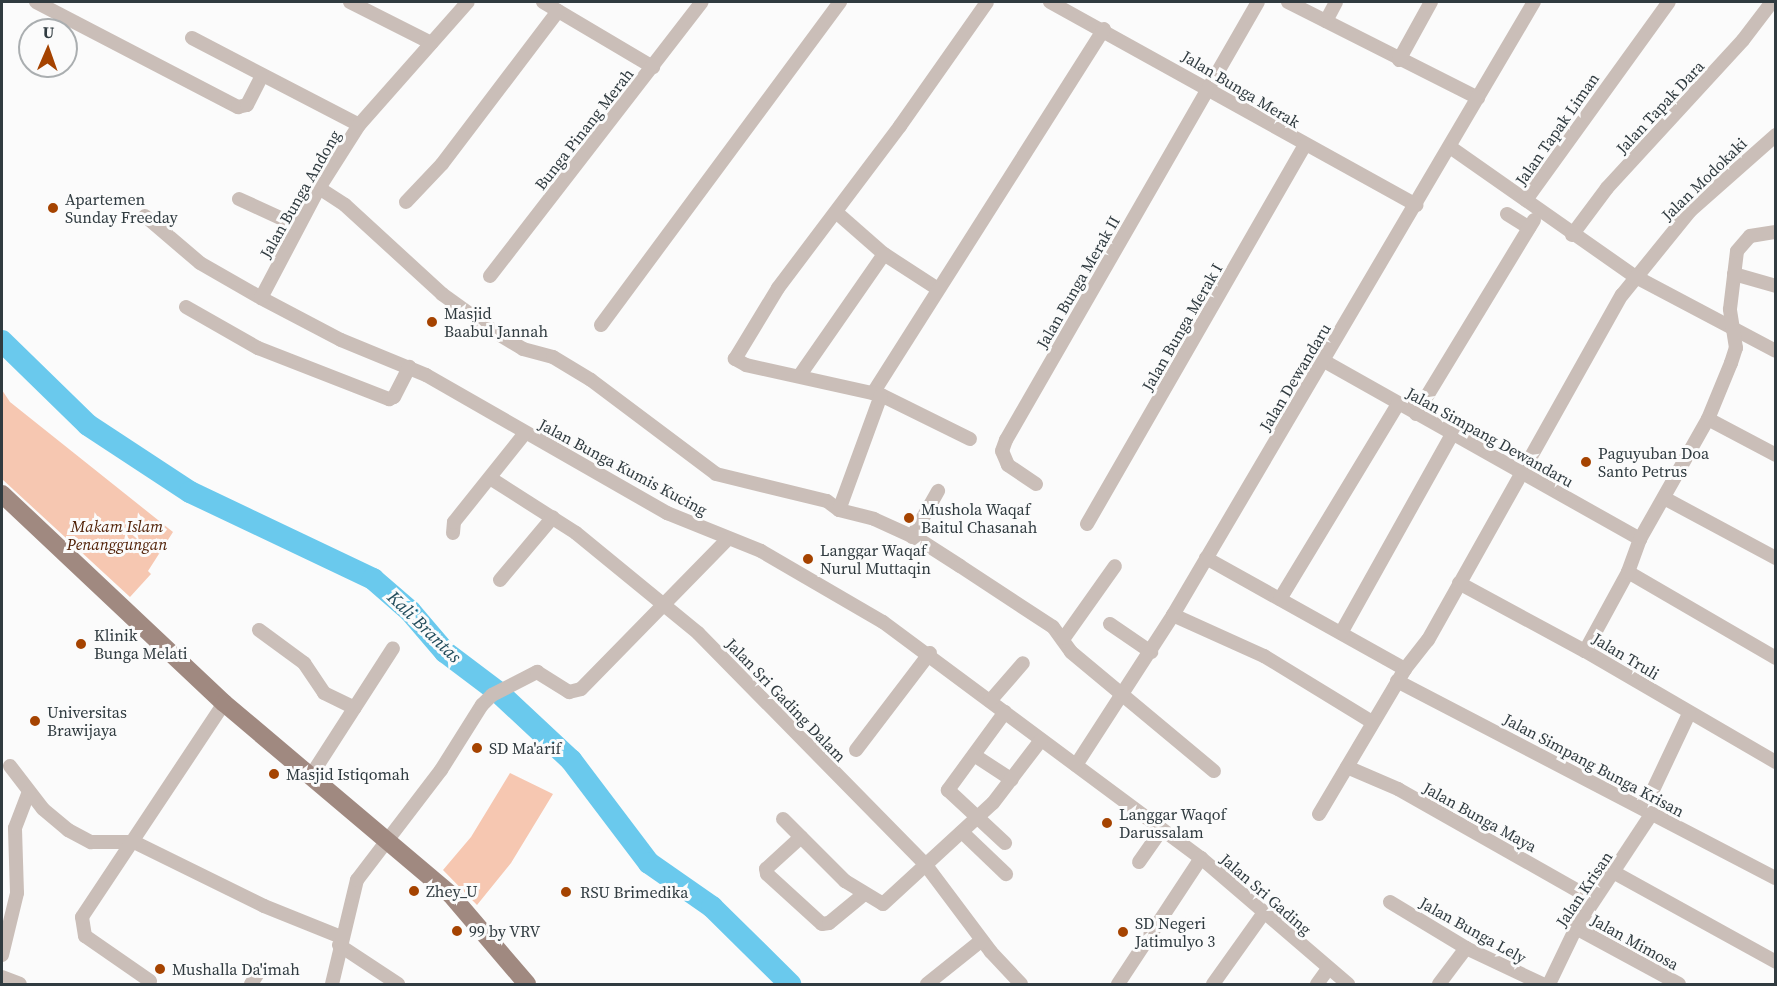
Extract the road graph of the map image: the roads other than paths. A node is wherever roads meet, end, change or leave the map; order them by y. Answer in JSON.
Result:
{"nodes":[{"id":1,"x":36,"y":2,"type":"edge"},
{"id":2,"x":350,"y":2,"type":"edge"},
{"id":3,"x":468,"y":2,"type":"edge"},
{"id":4,"x":543,"y":2,"type":"edge"},
{"id":5,"x":702,"y":2,"type":"edge"},
{"id":6,"x":840,"y":2,"type":"edge"},
{"id":7,"x":987,"y":2,"type":"edge"},
{"id":8,"x":1050,"y":2,"type":"edge"},
{"id":9,"x":1258,"y":2,"type":"edge"},
{"id":10,"x":1287,"y":2,"type":"edge"},
{"id":11,"x":1336,"y":2,"type":"edge"},
{"id":12,"x":1431,"y":2,"type":"edge"},
{"id":13,"x":1534,"y":2,"type":"edge"},
{"id":14,"x":1669,"y":2,"type":"edge"},
{"id":15,"x":1772,"y":2,"type":"edge"},
{"id":16,"x":558,"y":11,"type":"junction"},
{"id":17,"x":1326,"y":21,"type":"junction"},
{"id":18,"x":1104,"y":29,"type":"junction"},
{"id":19,"x":192,"y":38,"type":"dead end"},
{"id":20,"x":431,"y":43,"type":"junction"},
{"id":21,"x":1399,"y":60,"type":"junction"},
{"id":22,"x":653,"y":67,"type":"junction"},
{"id":23,"x":262,"y":76,"type":"junction"},
{"id":24,"x":1210,"y":88,"type":"junction"},
{"id":25,"x":1478,"y":98,"type":"junction"},
{"id":26,"x":359,"y":125,"type":"junction"},
{"id":27,"x":1776,"y":135,"type":"edge"},
{"id":28,"x":1304,"y":146,"type":"junction"},
{"id":29,"x":1450,"y":147,"type":"junction"},
{"id":30,"x":319,"y":188,"type":"junction"},
{"id":31,"x":239,"y":199,"type":"dead end"},
{"id":32,"x":1526,"y":200,"type":"junction"},
{"id":33,"x":406,"y":202,"type":"dead end"},
{"id":34,"x":1416,"y":205,"type":"junction"},
{"id":35,"x":836,"y":212,"type":"junction"},
{"id":36,"x":1507,"y":214,"type":"dead end"},
{"id":37,"x":145,"y":216,"type":"dead end"},
{"id":38,"x":298,"y":226,"type":"junction"},
{"id":39,"x":1776,"y":232,"type":"edge"},
{"id":40,"x":1572,"y":235,"type":"junction"},
{"id":41,"x":884,"y":254,"type":"junction"},
{"id":42,"x":1734,"y":274,"type":"junction"},
{"id":43,"x":490,"y":276,"type":"dead end"},
{"id":44,"x":1636,"y":277,"type":"junction"},
{"id":45,"x":1776,"y":286,"type":"edge"},
{"id":46,"x":938,"y":289,"type":"junction"},
{"id":47,"x":261,"y":298,"type":"junction"},
{"id":48,"x":186,"y":307,"type":"dead end"},
{"id":49,"x":601,"y":325,"type":"dead end"},
{"id":50,"x":1732,"y":329,"type":"junction"},
{"id":51,"x":1776,"y":351,"type":"edge"},
{"id":52,"x":1324,"y":361,"type":"junction"},
{"id":53,"x":409,"y":367,"type":"junction"},
{"id":54,"x":800,"y":375,"type":"junction"},
{"id":55,"x":877,"y":394,"type":"junction"},
{"id":56,"x":1398,"y":404,"type":"junction"},
{"id":57,"x":1416,"y":414,"type":"junction"},
{"id":58,"x":1708,"y":419,"type":"junction"},
{"id":59,"x":525,"y":433,"type":"junction"},
{"id":60,"x":1452,"y":434,"type":"junction"},
{"id":61,"x":970,"y":439,"type":"dead end"},
{"id":62,"x":1776,"y":455,"type":"edge"},
{"id":63,"x":1519,"y":473,"type":"junction"},
{"id":64,"x":490,"y":478,"type":"junction"},
{"id":65,"x":1036,"y":484,"type":"dead end"},
{"id":66,"x":938,"y":491,"type":"dead end"},
{"id":67,"x":2,"y":494,"type":"edge"},
{"id":68,"x":1664,"y":498,"type":"junction"},
{"id":69,"x":840,"y":510,"type":"junction"},
{"id":70,"x":553,"y":517,"type":"junction"},
{"id":71,"x":1087,"y":524,"type":"dead end"},
{"id":72,"x":453,"y":533,"type":"dead end"},
{"id":73,"x":912,"y":537,"type":"junction"},
{"id":74,"x":728,"y":539,"type":"junction"},
{"id":75,"x":1640,"y":539,"type":"junction"},
{"id":76,"x":1206,"y":558,"type":"junction"},
{"id":77,"x":1776,"y":558,"type":"edge"},
{"id":78,"x":1115,"y":566,"type":"dead end"},
{"id":79,"x":1628,"y":572,"type":"junction"},
{"id":80,"x":500,"y":580,"type":"dead end"},
{"id":81,"x":1459,"y":583,"type":"junction"},
{"id":82,"x":1280,"y":599,"type":"junction"},
{"id":83,"x":661,"y":604,"type":"junction"},
{"id":84,"x":1173,"y":615,"type":"junction"},
{"id":85,"x":1110,"y":624,"type":"dead end"},
{"id":86,"x":260,"y":630,"type":"dead end"},
{"id":87,"x":1341,"y":633,"type":"junction"},
{"id":88,"x":1064,"y":638,"type":"junction"},
{"id":89,"x":393,"y":648,"type":"dead end"},
{"id":90,"x":1585,"y":651,"type":"junction"},
{"id":91,"x":1151,"y":652,"type":"junction"},
{"id":92,"x":930,"y":653,"type":"junction"},
{"id":93,"x":1776,"y":658,"type":"edge"},
{"id":94,"x":1023,"y":663,"type":"dead end"},
{"id":95,"x":1405,"y":669,"type":"junction"},
{"id":96,"x":1397,"y":681,"type":"junction"},
{"id":97,"x":1122,"y":697,"type":"junction"},
{"id":98,"x":990,"y":701,"type":"junction"},
{"id":99,"x":224,"y":703,"type":"junction"},
{"id":100,"x":356,"y":708,"type":"junction"},
{"id":101,"x":1005,"y":712,"type":"junction"},
{"id":102,"x":1689,"y":714,"type":"junction"},
{"id":103,"x":1372,"y":722,"type":"junction"},
{"id":104,"x":1041,"y":740,"type":"junction"},
{"id":105,"x":856,"y":750,"type":"dead end"},
{"id":106,"x":974,"y":755,"type":"junction"},
{"id":107,"x":1776,"y":762,"type":"edge"},
{"id":108,"x":1076,"y":765,"type":"junction"},
{"id":109,"x":10,"y":766,"type":"dead end"},
{"id":110,"x":1347,"y":767,"type":"junction"},
{"id":111,"x":1214,"y":771,"type":"dead end"},
{"id":112,"x":310,"y":777,"type":"junction"},
{"id":113,"x":1012,"y":780,"type":"junction"},
{"id":114,"x":29,"y":792,"type":"junction"},
{"id":115,"x":1648,"y":811,"type":"junction"},
{"id":116,"x":1319,"y":813,"type":"dead end"},
{"id":117,"x":978,"y":816,"type":"junction"},
{"id":118,"x":783,"y":819,"type":"dead end"},
{"id":119,"x":1162,"y":829,"type":"junction"},
{"id":120,"x":962,"y":832,"type":"junction"},
{"id":121,"x":801,"y":837,"type":"junction"},
{"id":122,"x":386,"y":838,"type":"junction"},
{"id":123,"x":134,"y":842,"type":"junction"},
{"id":124,"x":1005,"y":843,"type":"dead end"},
{"id":125,"x":1201,"y":858,"type":"junction"},
{"id":126,"x":1139,"y":862,"type":"dead end"},
{"id":127,"x":926,"y":864,"type":"junction"},
{"id":128,"x":1615,"y":873,"type":"junction"},
{"id":129,"x":1006,"y":874,"type":"dead end"},
{"id":130,"x":1776,"y":878,"type":"edge"},
{"id":131,"x":863,"y":895,"type":"junction"},
{"id":132,"x":1594,"y":900,"type":"junction"},
{"id":133,"x":1390,"y":902,"type":"dead end"},
{"id":134,"x":1263,"y":914,"type":"junction"},
{"id":135,"x":1576,"y":928,"type":"junction"},
{"id":136,"x":982,"y":940,"type":"junction"},
{"id":137,"x":340,"y":941,"type":"junction"},
{"id":138,"x":1466,"y":948,"type":"junction"},
{"id":139,"x":2,"y":955,"type":"edge"},
{"id":140,"x":1776,"y":962,"type":"edge"},
{"id":141,"x":262,"y":967,"type":"dead end"},
{"id":142,"x":1328,"y":969,"type":"junction"},
{"id":143,"x":2,"y":977,"type":"edge"},
{"id":144,"x":150,"y":981,"type":"dead end"},
{"id":145,"x":20,"y":984,"type":"edge"},
{"id":146,"x":251,"y":984,"type":"edge"},
{"id":147,"x":332,"y":984,"type":"edge"},
{"id":148,"x":398,"y":984,"type":"edge"},
{"id":149,"x":527,"y":984,"type":"edge"},
{"id":150,"x":927,"y":984,"type":"edge"},
{"id":151,"x":1022,"y":984,"type":"edge"},
{"id":152,"x":1118,"y":984,"type":"edge"},
{"id":153,"x":1213,"y":984,"type":"edge"},
{"id":154,"x":1317,"y":984,"type":"edge"},
{"id":155,"x":1348,"y":984,"type":"edge"},
{"id":156,"x":1439,"y":984,"type":"edge"},
{"id":157,"x":1542,"y":984,"type":"edge"},
{"id":158,"x":1549,"y":984,"type":"edge"},
{"id":159,"x":1679,"y":984,"type":"edge"}],
"edges":[{"from":1,"to":23,"type":"street"},
{"from":2,"to":20,"type":"street"},
{"from":3,"to":20,"type":"street","name":"Jalan Bunga Andong"},
{"from":4,"to":16,"type":"street"},
{"from":5,"to":22,"type":"street","name":"Bunga Pinang Merah"},
{"from":6,"to":49,"type":"street"},
{"from":7,"to":35,"type":"street"},
{"from":8,"to":18,"type":"street","name":"Jalan Bunga Merak"},
{"from":9,"to":24,"type":"street","name":"Jalan Bunga Merak II"},
{"from":10,"to":17,"type":"street"},
{"from":11,"to":17,"type":"street"},
{"from":12,"to":21,"type":"street"},
{"from":13,"to":25,"type":"street","name":"Jalan Dewandaru"},
{"from":14,"to":32,"type":"street","name":"Jalan Tapak Liman"},
{"from":15,"to":40,"type":"street","name":"Jalan Tapak Dara"},
{"from":16,"to":22,"type":"street"},
{"from":16,"to":33,"type":"street"},
{"from":17,"to":21,"type":"street"},
{"from":18,"to":24,"type":"street","name":"Jalan Bunga Merak"},
{"from":18,"to":46,"type":"street"},
{"from":19,"to":23,"type":"street"},
{"from":20,"to":26,"type":"street","name":"Jalan Bunga Andong"},
{"from":21,"to":25,"type":"street"},
{"from":22,"to":43,"type":"street","name":"Bunga Pinang Merah"},
{"from":23,"to":26,"type":"street"},
{"from":24,"to":28,"type":"street","name":"Jalan Bunga Merak"},
{"from":24,"to":65,"type":"street","name":"Jalan Bunga Merak II"},
{"from":25,"to":29,"type":"street","name":"Jalan Dewandaru"},
{"from":26,"to":30,"type":"street","name":"Jalan Bunga Andong"},
{"from":27,"to":44,"type":"street","name":"Jalan Modokaki"},
{"from":28,"to":34,"type":"street","name":"Jalan Bunga Merak"},
{"from":28,"to":71,"type":"street","name":"Jalan Bunga Merak I"},
{"from":29,"to":32,"type":"street","name":"Jalan Tapak Liman"},
{"from":29,"to":34,"type":"street","name":"Jalan Dewandaru"},
{"from":30,"to":38,"type":"street","name":"Jalan Bunga Andong"},
{"from":30,"to":69,"type":"street"},
{"from":31,"to":38,"type":"street"},
{"from":32,"to":40,"type":"street"},
{"from":34,"to":52,"type":"street","name":"Jalan Dewandaru"},
{"from":35,"to":41,"type":"street"},
{"from":35,"to":54,"type":"street"},
{"from":36,"to":57,"type":"street"},
{"from":37,"to":47,"type":"street","name":"Jalan Bunga Kumis Kucing"},
{"from":38,"to":47,"type":"street","name":"Jalan Bunga Andong"},
{"from":39,"to":42,"type":"street"},
{"from":40,"to":44,"type":"street"},
{"from":41,"to":46,"type":"street"},
{"from":41,"to":54,"type":"street"},
{"from":42,"to":45,"type":"street"},
{"from":42,"to":50,"type":"street"},
{"from":44,"to":50,"type":"street"},
{"from":44,"to":63,"type":"street","name":"Jalan Modokaki"},
{"from":46,"to":55,"type":"street"},
{"from":47,"to":53,"type":"street","name":"Jalan Bunga Kumis Kucing"},
{"from":48,"to":53,"type":"street"},
{"from":50,"to":51,"type":"street"},
{"from":50,"to":58,"type":"street"},
{"from":52,"to":56,"type":"street","name":"Jalan Simpang Dewandaru"},
{"from":52,"to":76,"type":"street","name":"Jalan Dewandaru"},
{"from":53,"to":59,"type":"street","name":"Jalan Bunga Kumis Kucing"},
{"from":54,"to":55,"type":"street"},
{"from":55,"to":61,"type":"street"},
{"from":55,"to":69,"type":"street"},
{"from":56,"to":57,"type":"street","name":"Jalan Simpang Dewandaru"},
{"from":56,"to":82,"type":"street"},
{"from":57,"to":60,"type":"street","name":"Jalan Simpang Dewandaru"},
{"from":58,"to":62,"type":"street"},
{"from":58,"to":68,"type":"street"},
{"from":59,"to":64,"type":"street"},
{"from":59,"to":74,"type":"street","name":"Jalan Bunga Kumis Kucing"},
{"from":60,"to":63,"type":"street","name":"Jalan Simpang Dewandaru"},
{"from":60,"to":87,"type":"street"},
{"from":63,"to":75,"type":"street","name":"Jalan Simpang Dewandaru"},
{"from":63,"to":81,"type":"street","name":"Jalan Modokaki"},
{"from":64,"to":70,"type":"street","name":"Jalan Sri Gading Dalam"},
{"from":64,"to":72,"type":"street"},
{"from":66,"to":73,"type":"street"},
{"from":67,"to":99,"type":"main road"},
{"from":68,"to":75,"type":"street"},
{"from":68,"to":77,"type":"street"},
{"from":69,"to":73,"type":"street"},
{"from":70,"to":80,"type":"street"},
{"from":70,"to":83,"type":"street","name":"Jalan Sri Gading Dalam"},
{"from":73,"to":88,"type":"street"},
{"from":74,"to":83,"type":"street"},
{"from":74,"to":92,"type":"street","name":"Jalan Bunga Kumis Kucing"},
{"from":75,"to":79,"type":"street"},
{"from":76,"to":82,"type":"street"},
{"from":76,"to":84,"type":"street","name":"Jalan Dewandaru"},
{"from":78,"to":88,"type":"street"},
{"from":79,"to":90,"type":"street"},
{"from":79,"to":93,"type":"street"},
{"from":81,"to":90,"type":"street","name":"Jalan Truli"},
{"from":81,"to":95,"type":"street","name":"Jalan Modokaki"},
{"from":82,"to":87,"type":"street"},
{"from":83,"to":122,"type":"street"},
{"from":83,"to":127,"type":"street","name":"Jalan Sri Gading Dalam"},
{"from":84,"to":91,"type":"street","name":"Jalan Dewandaru"},
{"from":84,"to":103,"type":"street"},
{"from":85,"to":91,"type":"street"},
{"from":86,"to":100,"type":"street"},
{"from":87,"to":95,"type":"street"},
{"from":88,"to":97,"type":"street"},
{"from":89,"to":100,"type":"street"},
{"from":90,"to":102,"type":"street","name":"Jalan Truli"},
{"from":91,"to":97,"type":"street","name":"Jalan Dewandaru"},
{"from":92,"to":98,"type":"street","name":"Jalan Bunga Kumis Kucing"},
{"from":92,"to":105,"type":"street"},
{"from":94,"to":98,"type":"street"},
{"from":95,"to":96,"type":"street","name":"Jalan Modokaki"},
{"from":96,"to":103,"type":"street","name":"Jalan Modokaki"},
{"from":96,"to":115,"type":"street","name":"Jalan Simpang Bunga Krisan"},
{"from":97,"to":108,"type":"street","name":"Jalan Dewandaru"},
{"from":97,"to":111,"type":"street"},
{"from":98,"to":101,"type":"street","name":"Jalan Bunga Kumis Kucing"},
{"from":99,"to":112,"type":"main road"},
{"from":99,"to":123,"type":"street"},
{"from":100,"to":112,"type":"street"},
{"from":101,"to":104,"type":"street","name":"Jalan Bunga Kumis Kucing"},
{"from":101,"to":106,"type":"street"},
{"from":102,"to":107,"type":"street","name":"Jalan Truli"},
{"from":102,"to":115,"type":"street","name":"Jalan Krisan"},
{"from":103,"to":110,"type":"street","name":"Jalan Modokaki"},
{"from":104,"to":108,"type":"street","name":"Jalan Bunga Kumis Kucing"},
{"from":104,"to":113,"type":"street"},
{"from":106,"to":113,"type":"street"},
{"from":106,"to":117,"type":"street"},
{"from":108,"to":119,"type":"street","name":"Jalan Sri Gading"},
{"from":109,"to":114,"type":"street"},
{"from":110,"to":116,"type":"street","name":"Jalan Modokaki"},
{"from":110,"to":132,"type":"street","name":"Jalan Bunga Maya"},
{"from":112,"to":122,"type":"main road"},
{"from":113,"to":117,"type":"street"},
{"from":114,"to":123,"type":"street"},
{"from":114,"to":139,"type":"street"},
{"from":115,"to":128,"type":"street","name":"Jalan Krisan"},
{"from":115,"to":130,"type":"street","name":"Jalan Simpang Bunga Krisan"},
{"from":117,"to":120,"type":"street"},
{"from":117,"to":124,"type":"street"},
{"from":118,"to":121,"type":"street"},
{"from":119,"to":125,"type":"street","name":"Jalan Sri Gading"},
{"from":119,"to":126,"type":"street"},
{"from":120,"to":127,"type":"street"},
{"from":120,"to":129,"type":"street"},
{"from":121,"to":131,"type":"street"},
{"from":121,"to":131,"type":"street"},
{"from":122,"to":137,"type":"street"},
{"from":122,"to":149,"type":"main road"},
{"from":123,"to":137,"type":"street"},
{"from":123,"to":144,"type":"street"},
{"from":125,"to":134,"type":"street","name":"Jalan Sri Gading"},
{"from":125,"to":152,"type":"street"},
{"from":127,"to":131,"type":"street"},
{"from":127,"to":136,"type":"street","name":"Jalan Sri Gading Dalam"},
{"from":128,"to":132,"type":"street","name":"Jalan Krisan"},
{"from":128,"to":140,"type":"street"},
{"from":132,"to":135,"type":"street","name":"Jalan Krisan"},
{"from":133,"to":138,"type":"street","name":"Jalan Bunga Lely"},
{"from":134,"to":142,"type":"street","name":"Jalan Sri Gading"},
{"from":134,"to":153,"type":"street"},
{"from":135,"to":158,"type":"street","name":"Jalan Krisan"},
{"from":135,"to":159,"type":"street","name":"Jalan Mimosa"},
{"from":136,"to":150,"type":"street"},
{"from":136,"to":151,"type":"street","name":"Jalan Sri Gading Dalam"},
{"from":137,"to":147,"type":"street"},
{"from":137,"to":148,"type":"street"},
{"from":138,"to":156,"type":"street"},
{"from":138,"to":157,"type":"street","name":"Jalan Bunga Lely"},
{"from":141,"to":146,"type":"street"},
{"from":142,"to":154,"type":"street"},
{"from":142,"to":155,"type":"street","name":"Jalan Sri Gading"},
{"from":143,"to":145,"type":"street"}]}
